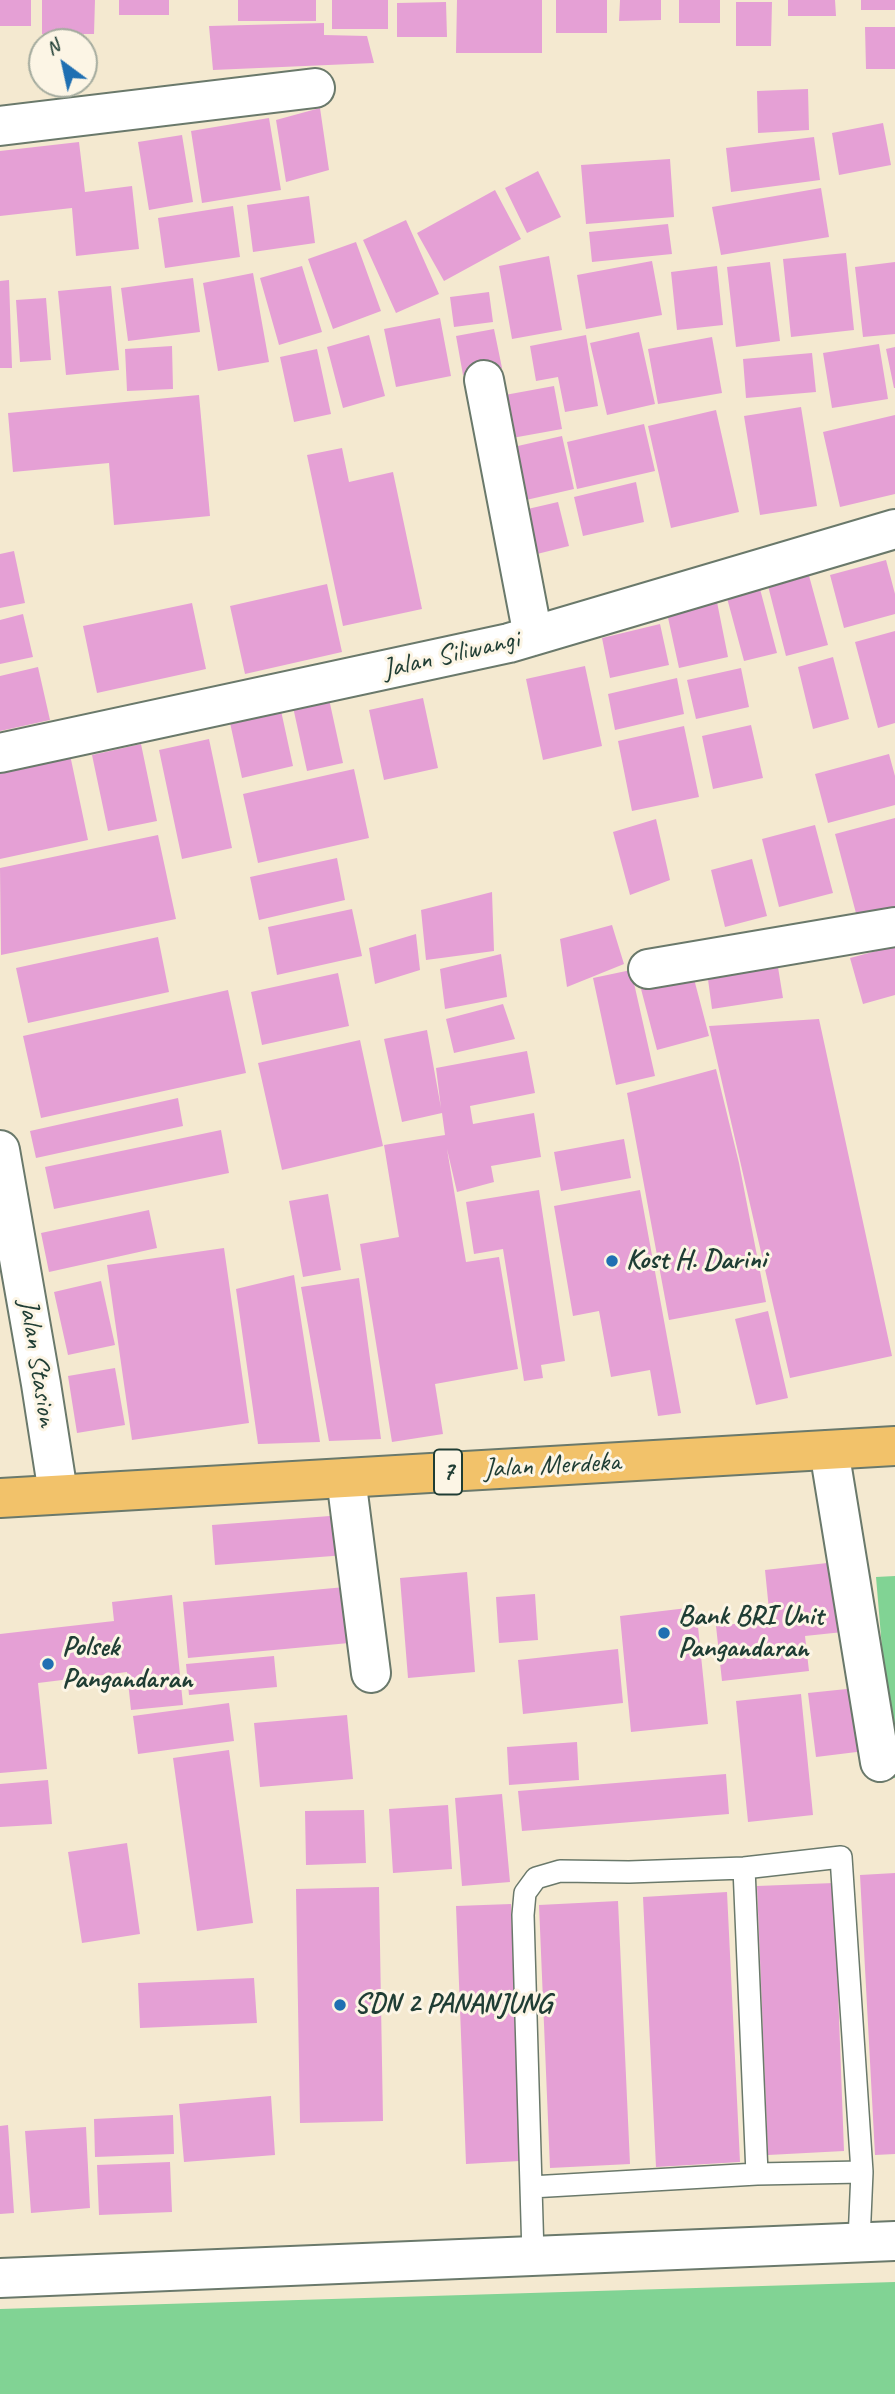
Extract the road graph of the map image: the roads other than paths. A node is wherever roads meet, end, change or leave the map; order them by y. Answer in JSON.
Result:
{"nodes":[{"id":1,"x":316,"y":88,"type":"dead end"},
{"id":2,"x":0,"y":126,"type":"edge"},
{"id":3,"x":484,"y":380,"type":"dead end"},
{"id":4,"x":895,"y":529,"type":"edge"},
{"id":5,"x":533,"y":636,"type":"junction"},
{"id":6,"x":0,"y":753,"type":"edge"},
{"id":7,"x":895,"y":926,"type":"edge"},
{"id":8,"x":648,"y":969,"type":"dead end"},
{"id":9,"x":0,"y":1150,"type":"edge"},
{"id":10,"x":895,"y":1446,"type":"edge"},
{"id":11,"x":829,"y":1450,"type":"junction"},
{"id":12,"x":346,"y":1478,"type":"junction"},
{"id":13,"x":58,"y":1493,"type":"junction"},
{"id":14,"x":0,"y":1498,"type":"edge"},
{"id":15,"x":371,"y":1673,"type":"dead end"},
{"id":16,"x":880,"y":1762,"type":"dead end"},
{"id":17,"x":744,"y":1868,"type":"junction"},
{"id":18,"x":862,"y":2172,"type":"junction"},
{"id":19,"x":757,"y":2174,"type":"junction"},
{"id":20,"x":531,"y":2187,"type":"junction"},
{"id":21,"x":877,"y":2241,"type":"edge"},
{"id":22,"x":533,"y":2255,"type":"junction"},
{"id":23,"x":0,"y":2278,"type":"edge"}],
"edges":[{"from":1,"to":2,"type":"street"},
{"from":3,"to":5,"type":"street"},
{"from":4,"to":5,"type":"street","name":"Jalan Siliwangi"},
{"from":5,"to":6,"type":"street","name":"Jalan Siliwangi"},
{"from":7,"to":8,"type":"street"},
{"from":9,"to":13,"type":"street","name":"Jalan Stasion"},
{"from":10,"to":11,"type":"highway","name":"Jalan Merdeka","number":"7"},
{"from":11,"to":12,"type":"highway","name":"Jalan Merdeka","number":"7"},
{"from":11,"to":16,"type":"street"},
{"from":12,"to":13,"type":"highway","name":"Jalan Merdeka","number":"7"},
{"from":12,"to":15,"type":"street"},
{"from":13,"to":14,"type":"highway","name":"Jalan Merdeka","number":"7"},
{"from":17,"to":18,"type":"lane"},
{"from":17,"to":19,"type":"lane"},
{"from":17,"to":20,"type":"lane"},
{"from":18,"to":19,"type":"lane"},
{"from":18,"to":21,"type":"lane"},
{"from":19,"to":20,"type":"lane"},
{"from":20,"to":22,"type":"lane"},
{"from":21,"to":22,"type":"street"},
{"from":22,"to":23,"type":"street"}]}
